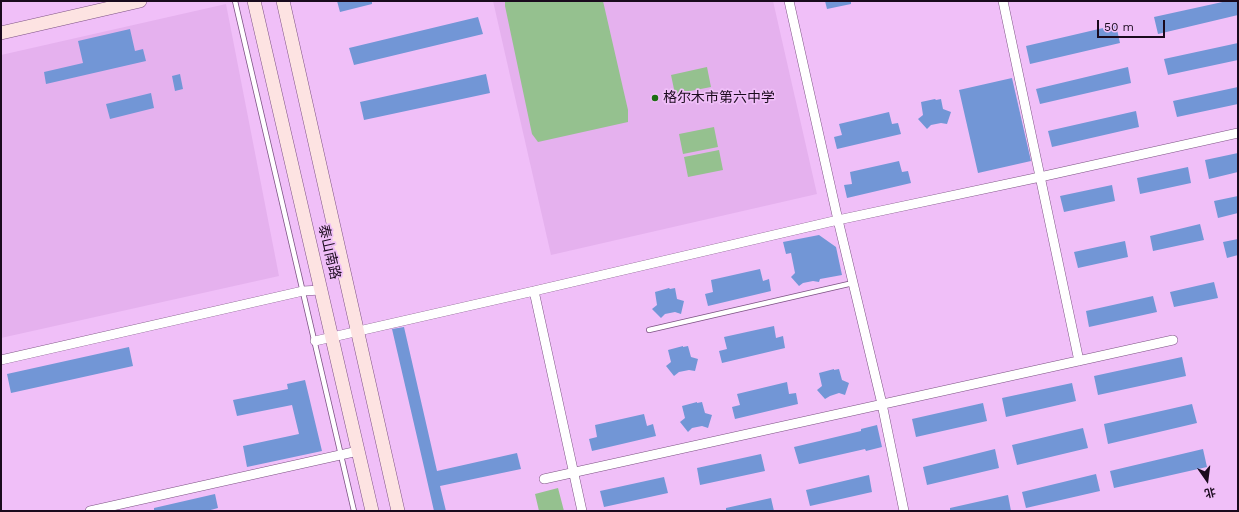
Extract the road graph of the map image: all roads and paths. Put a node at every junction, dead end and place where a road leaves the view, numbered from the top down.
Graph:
1 (140, 1) edge
2 (235, 1) edge
3 (254, 1) edge
4 (283, 1) edge
5 (788, 1) edge
6 (1003, 1) edge
7 (1, 33) edge
8 (1238, 133) edge
9 (1040, 177) junction
10 (838, 220) junction
11 (853, 283) junction
12 (321, 290) junction
13 (303, 291) junction
14 (534, 291) junction
15 (649, 330) dead end
16 (357, 331) junction
17 (332, 337) junction
18 (1173, 340) dead end
19 (315, 341) junction
20 (1, 360) edge
21 (1079, 361) junction
22 (882, 404) junction
23 (358, 451) junction
24 (342, 455) junction
25 (574, 473) junction
26 (544, 479) dead end
27 (90, 511) edge
28 (354, 511) edge
29 (372, 511) edge
30 (398, 511) edge
31 (582, 511) edge
32 (904, 511) edge

1 - 7 street
2 - 13 lane
3 - 12 street, 泰山南路
4 - 16 street, 泰山南路
5 - 10 street
6 - 9 street
8 - 9 street
9 - 10 street
9 - 21 street
10 - 11 street
10 - 14 street
11 - 15 lane
11 - 22 street
12 - 13 street
12 - 17 street, 泰山南路
13 - 19 lane
13 - 20 street
14 - 16 street
14 - 25 street
16 - 17 street
16 - 30 street, 泰山南路
17 - 19 street
17 - 23 street, 泰山南路
18 - 21 street
19 - 24 lane
21 - 22 street
22 - 25 street
22 - 32 street
23 - 24 street
23 - 29 street, 泰山南路
24 - 27 street
24 - 28 lane
25 - 26 street
25 - 31 street

